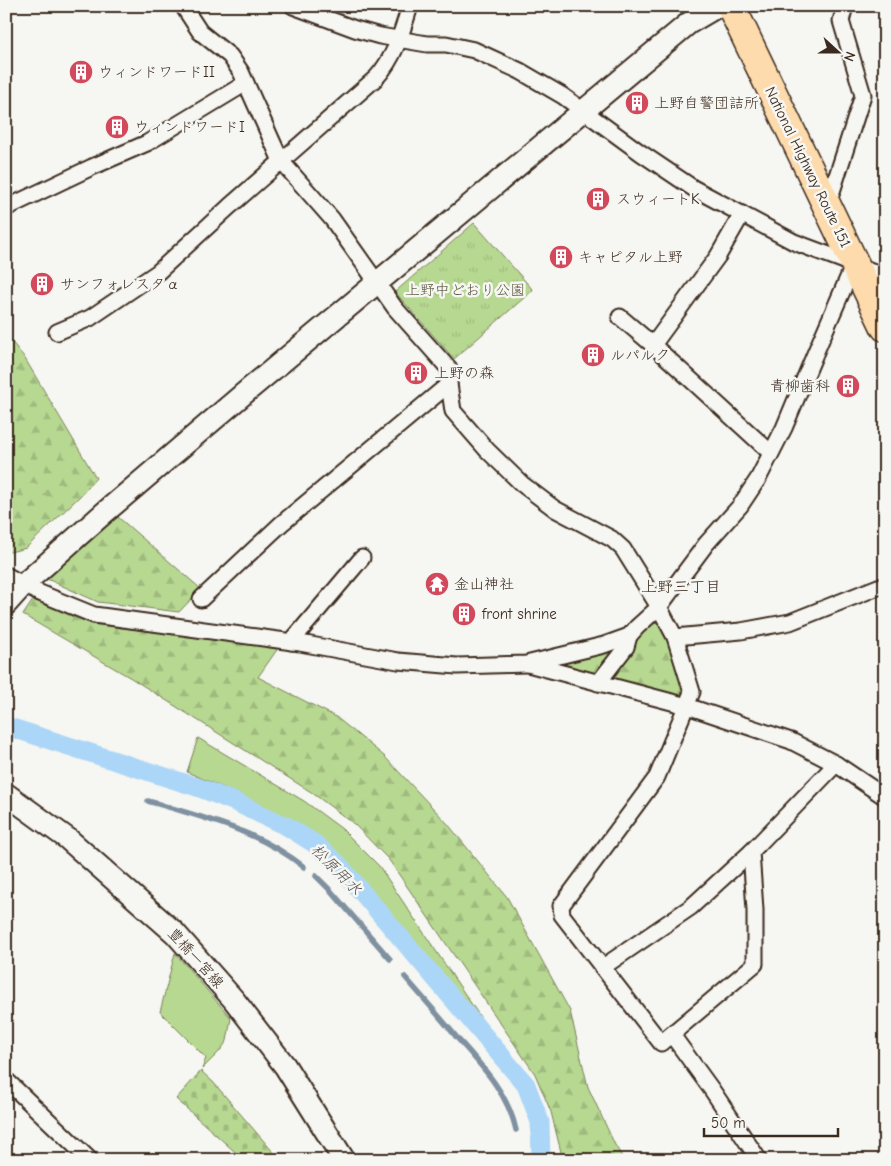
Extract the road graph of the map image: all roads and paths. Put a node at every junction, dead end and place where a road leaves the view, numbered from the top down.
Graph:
1 (183, 6) edge
2 (293, 6) edge
3 (410, 6) edge
4 (718, 6) edge
5 (731, 6) edge
6 (845, 6) edge
7 (400, 40) junction
8 (246, 83) junction
9 (583, 112) junction
10 (281, 161) junction
11 (827, 207) junction
12 (6, 208) edge
13 (742, 214) junction
14 (854, 264) junction
15 (885, 276) edge
16 (377, 283) junction
17 (620, 317) dead end
18 (885, 327) edge
19 (57, 332) dead end
20 (653, 345) junction
21 (448, 384) junction
22 (771, 453) junction
23 (362, 558) dead end
24 (15, 580) edge
25 (885, 586) edge
26 (201, 599) dead end
27 (6, 604) edge
28 (659, 607) junction
29 (629, 636) junction
30 (674, 637) junction
31 (291, 642) junction
32 (526, 664) junction
33 (598, 683) junction
34 (687, 706) junction
35 (836, 764) junction
36 (6, 794) edge
37 (885, 797) edge
38 (751, 852) junction
39 (603, 967) junction
40 (672, 1035) junction
41 (6, 1080) edge
42 (86, 1158) edge
43 (344, 1160) edge
44 (759, 1160) edge

1 - 8 street
2 - 7 street
3 - 7 street
4 - 9 street
5 - 11 highway, National Highway Route 151
6 - 11 street
7 - 9 street
7 - 10 street
8 - 10 street
8 - 12 street
9 - 13 street
9 - 16 street
10 - 16 street
10 - 19 street
11 - 14 highway, National Highway Route 151
13 - 14 street
13 - 20 street
14 - 15 street
14 - 18 highway, National Highway Route 151
14 - 22 street
16 - 21 street
16 - 24 street
17 - 20 street
20 - 22 street
21 - 26 street
21 - 28 street
22 - 28 street
23 - 31 street
24 - 27 street
24 - 31 street
25 - 30 street
28 - 29 street
28 - 30 street
29 - 32 street
29 - 33 street
30 - 34 street
31 - 32 street
32 - 33 street
33 - 34 street
34 - 35 street
34 - 39 street
35 - 37 street
35 - 38 street
36 - 43 street, 豊橋一宮線
38 - 39 street
38 - 40 street
39 - 40 street
40 - 44 street
41 - 42 street

